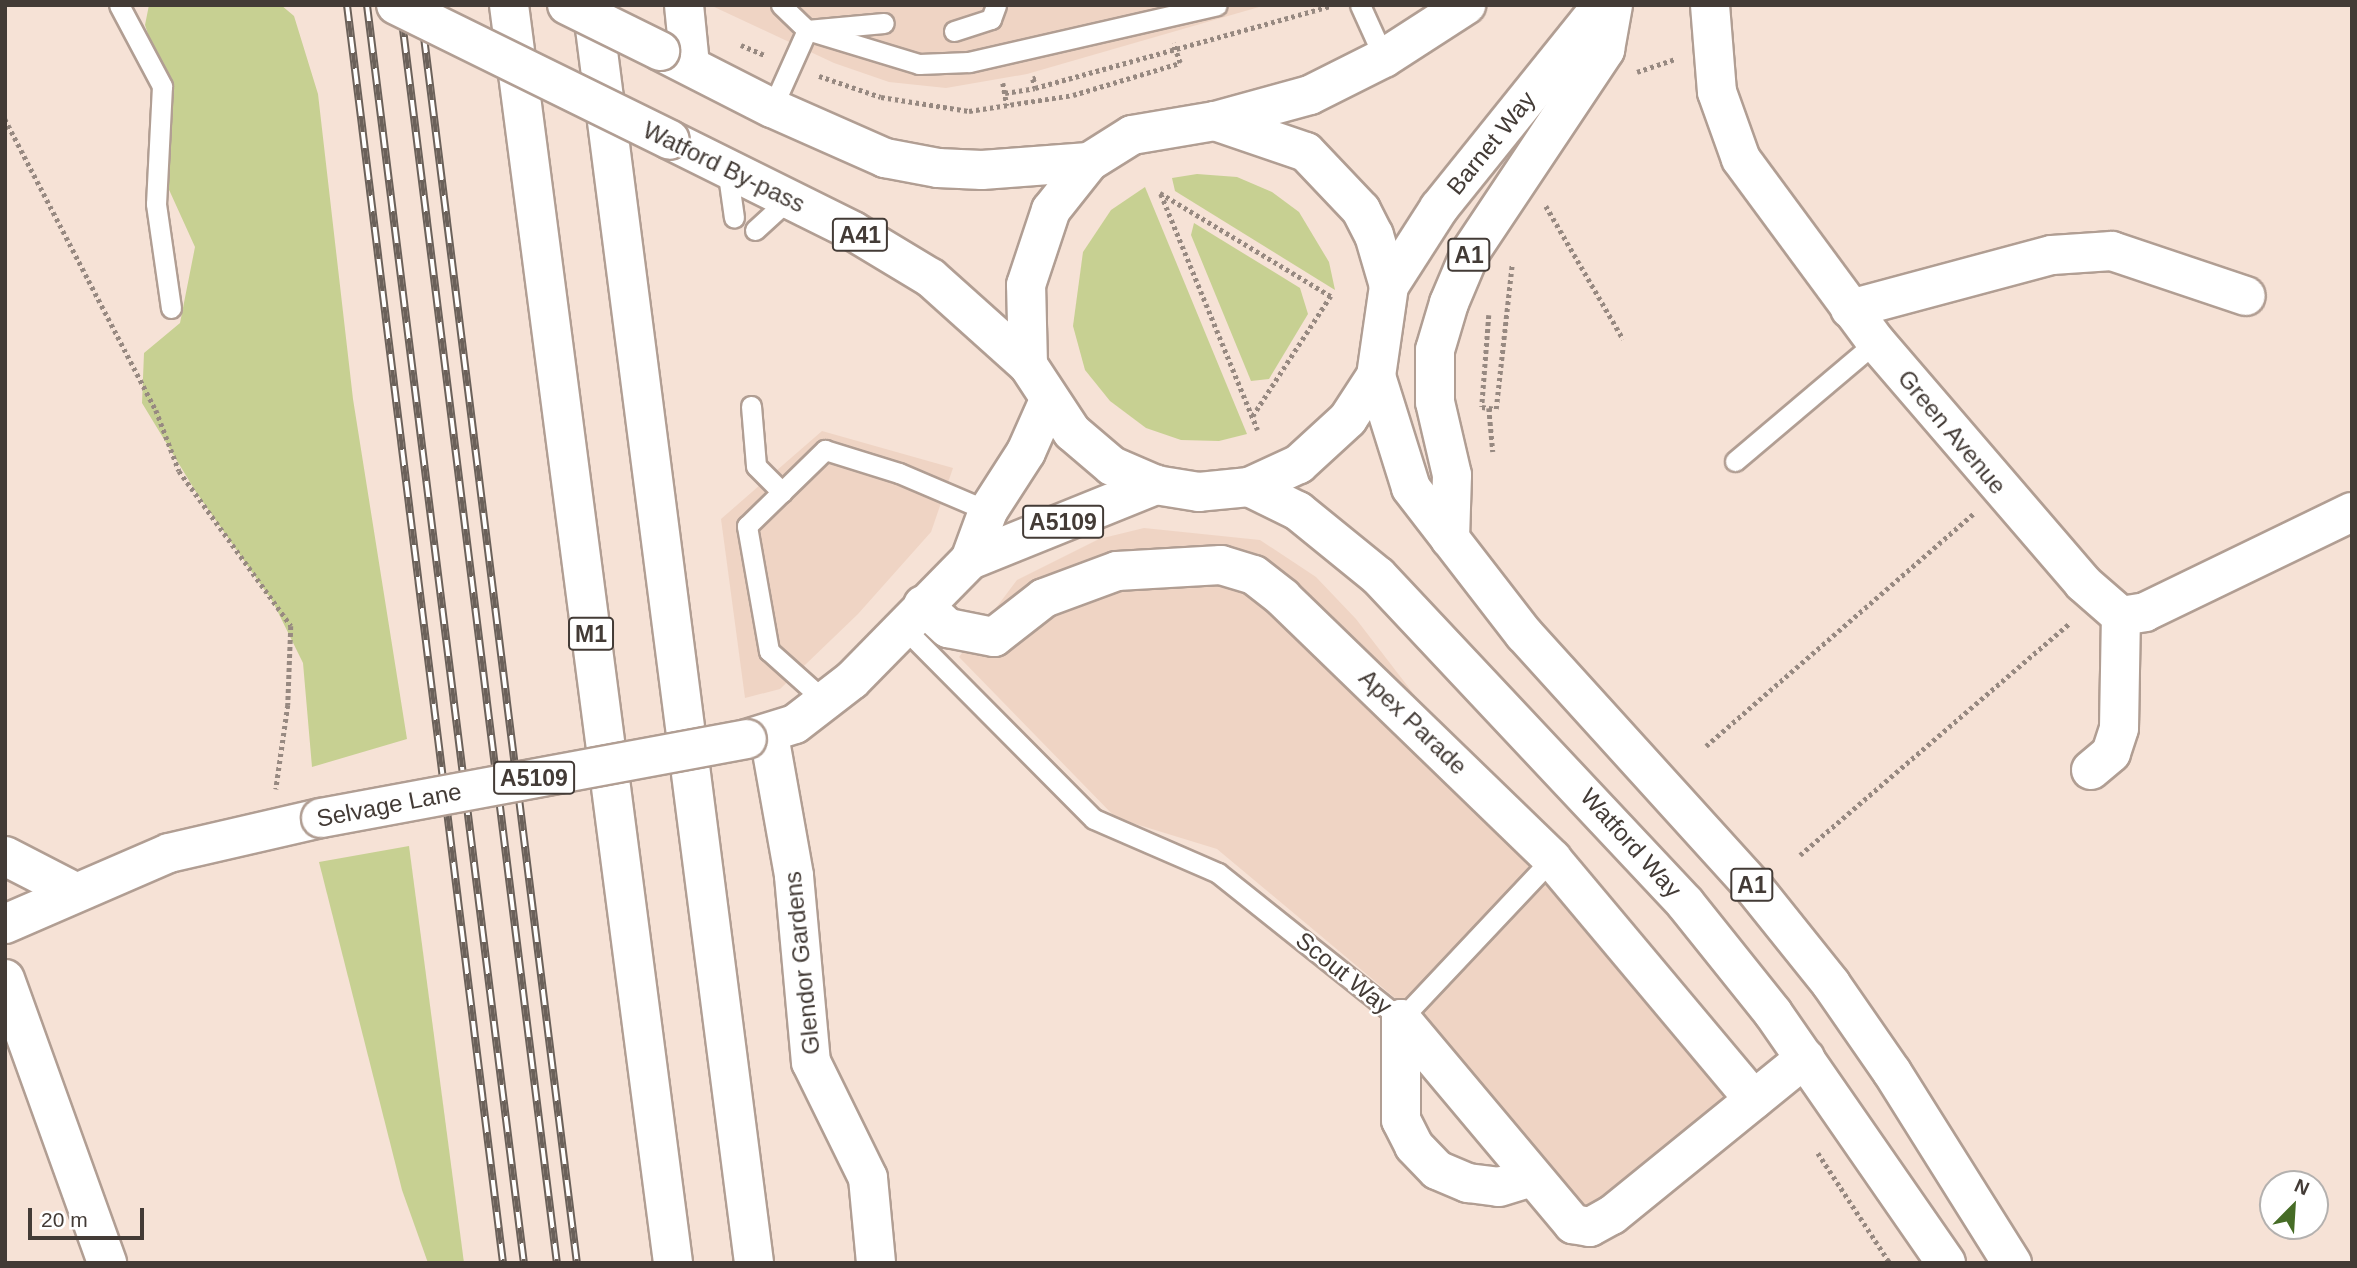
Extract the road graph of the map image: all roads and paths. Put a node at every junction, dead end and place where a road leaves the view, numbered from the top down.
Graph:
1 (119, 5) edge
2 (396, 5) edge
3 (509, 5) edge
4 (567, 5) edge
5 (592, 5) edge
6 (684, 5) edge
7 (781, 5) edge
8 (996, 5) edge
9 (1217, 5) edge
10 (1360, 5) edge
11 (1465, 5) edge
12 (1602, 5) edge
13 (1614, 5) edge
14 (1710, 5) edge
15 (1325, 8) dead end
16 (884, 23) dead end
17 (807, 30) junction
18 (954, 31) dead end
19 (1177, 52) junction
20 (675, 58) junction
21 (1384, 58) junction
22 (1677, 58) dead end
23 (1083, 65) dead end
24 (1630, 75) dead end
25 (1045, 76) dead end
26 (828, 79) dead end
27 (1035, 88) junction
28 (1005, 93) dead end
29 (772, 108) junction
30 (5, 119) edge
31 (1215, 121) junction
32 (1089, 162) junction
33 (726, 167) junction
34 (790, 198) junction
35 (1544, 203) dead end
36 (734, 218) dead end
37 (755, 230) dead end
38 (1511, 267) dead end
39 (1389, 286) junction
40 (2246, 296) dead end
41 (171, 308) dead end
42 (1850, 309) junction
43 (1489, 310) dead end
44 (1623, 339) dead end
45 (1875, 342) junction
46 (1028, 365) junction
47 (1376, 376) junction
48 (1049, 400) junction
49 (751, 406) dead end
50 (1489, 408) junction
51 (1253, 416) junction
52 (1258, 430) dead end
53 (1493, 452) dead end
54 (1735, 461) dead end
55 (1156, 485) junction
56 (1250, 487) junction
57 (2001, 490) junction
58 (782, 492) junction
59 (988, 511) junction
60 (2352, 512) edge
61 (1450, 539) junction
62 (970, 560) junction
63 (2111, 607) junction
64 (914, 616) junction
65 (825, 701) junction
66 (758, 737) junction
67 (1706, 746) dead end
68 (2091, 771) dead end
69 (276, 826) junction
70 (1800, 855) dead end
71 (5, 856) edge
72 (1552, 859) junction
73 (75, 892) junction
74 (5, 924) edge
75 (5, 979) edge
76 (1401, 1019) junction
77 (1805, 1058) junction
78 (1754, 1100) junction
79 (1810, 1140) dead end
80 (1532, 1177) junction
81 (107, 1263) edge
82 (673, 1263) edge
83 (754, 1263) edge
84 (876, 1263) edge
85 (1890, 1263) edge
86 (1946, 1263) edge
87 (2012, 1263) edge

1 - 41 lane
2 - 33 main road, Watford By-pass / A41, bridge
3 - 82 main road, M1
4 - 20 main road, bridge
5 - 83 main road
6 - 20 main road
7 - 17 lane
8 - 18 lane
9 - 17 lane
10 - 21 lane
11 - 21 main road
12 - 39 main road, Barnet Way / A1
13 - 61 main road, A1
14 - 42 main road, Green Avenue
15 - 19 path
16 - 17 lane
17 - 29 lane
19 - 23 path
19 - 26 path
19 - 27 path
20 - 29 main road
21 - 31 main road
22 - 24 path
25 - 27 path
27 - 28 path
29 - 32 main road
30 - 69 path
31 - 32 main road
31 - 39 main road
32 - 46 main road
33 - 34 main road, Watford By-pass / A41
33 - 36 lane
34 - 37 lane
34 - 46 main road, Watford By-pass / A41
35 - 44 path
38 - 50 path
39 - 47 main road
40 - 42 main road
42 - 45 main road, Green Avenue
43 - 50 path
45 - 54 lane
45 - 57 main road, Green Avenue
46 - 48 main road
47 - 56 main road
47 - 61 main road, A1
48 - 55 main road
48 - 59 main road, Selvage Lane / A5109
49 - 58 lane
50 - 53 path
51 - 51 path
51 - 52 path
55 - 56 main road
55 - 62 main road, Selvage Lane / A5109
56 - 77 main road, Watford Way / A1
57 - 63 main road, Green Avenue
57 - 67 path
58 - 59 lane
58 - 65 lane
59 - 62 main road, Selvage Lane / A5109
60 - 63 main road
61 - 87 main road, A1
62 - 64 main road, Selvage Lane / A5109
63 - 68 main road
63 - 70 path
64 - 65 main road, Selvage Lane / A5109
64 - 72 main road, Apex Parade
64 - 76 lane, Scout Way
65 - 66 main road, Selvage Lane / A5109
66 - 69 main road, Selvage Lane / A5109, bridge
66 - 84 main road, Glendor Gardens
69 - 73 main road, Selvage Lane / A5109
71 - 73 main road
72 - 76 lane
72 - 78 main road, Apex Parade
73 - 74 main road, Selvage Lane / A5109
75 - 81 main road
76 - 80 main road, Scout Way
76 - 80 main road
77 - 78 main road
77 - 86 main road, Watford Way / A1
78 - 80 main road, Scout Way
79 - 85 path

